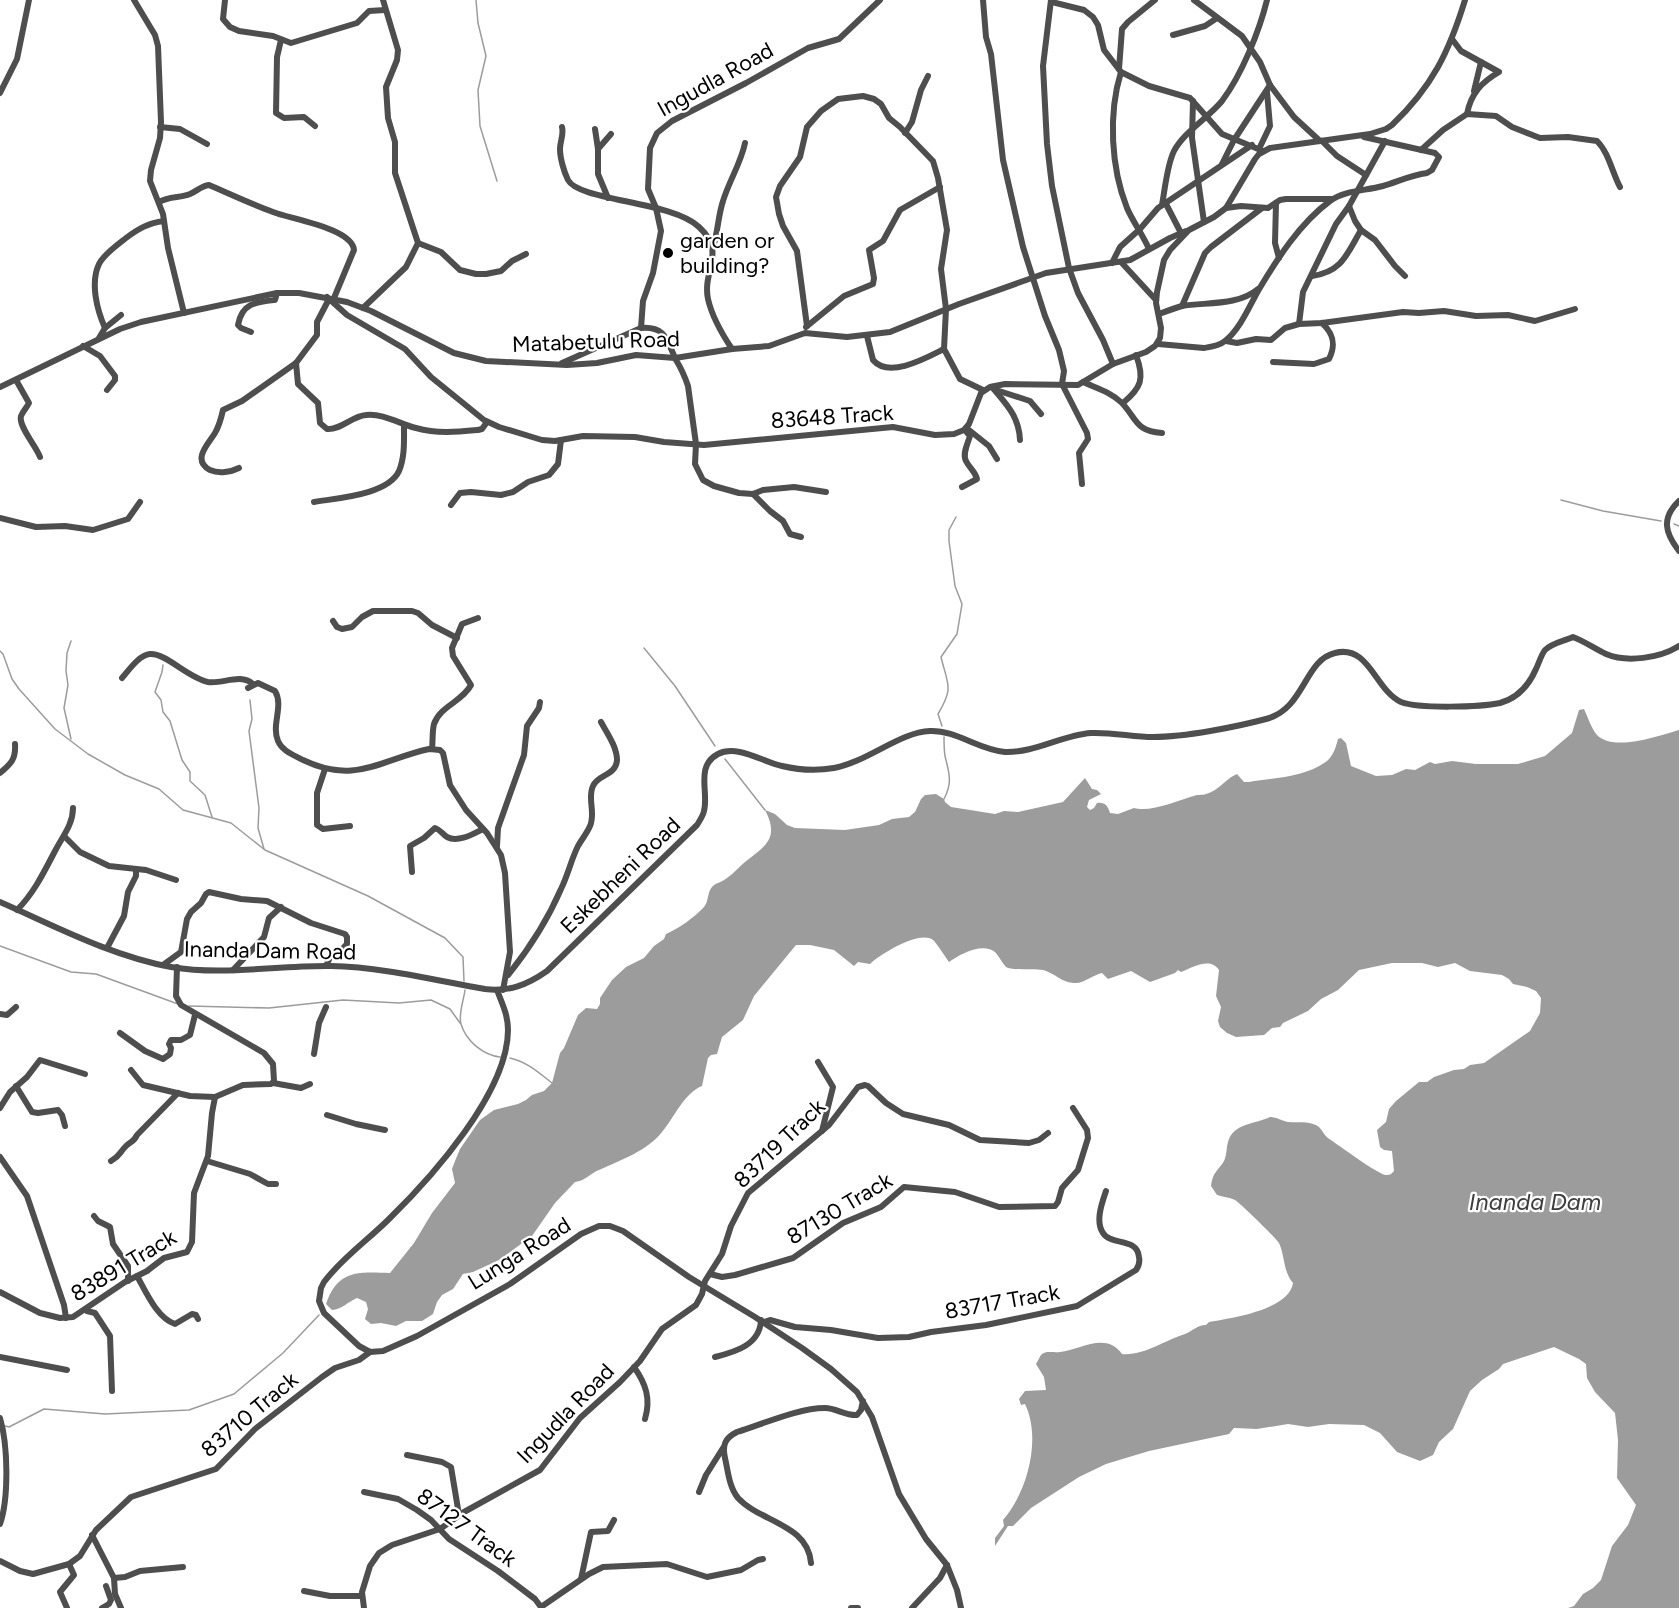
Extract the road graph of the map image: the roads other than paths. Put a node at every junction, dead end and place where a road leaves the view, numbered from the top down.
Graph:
1 (29, 0) edge
2 (134, 0) edge
3 (225, 0) edge
4 (383, 0) edge
5 (880, 0) edge
6 (983, 0) edge
7 (1155, 0) edge
8 (1194, 0) edge
9 (1267, 0) edge
10 (1465, 0) edge
11 (1051, 1) edge
12 (385, 10) junction
13 (1216, 18) junction
14 (1173, 35) dead end
15 (1452, 39) junction
16 (281, 40) junction
17 (1250, 45) junction
18 (1461, 51) junction
19 (1445, 57) junction
20 (1481, 62) junction
21 (1120, 71) junction
22 (928, 76) dead end
23 (1270, 85) junction
24 (1474, 91) junction
25 (1267, 92) junction
26 (0, 93) edge
27 (1193, 101) junction
28 (1467, 114) junction
29 (1207, 116) junction
30 (315, 126) dead end
31 (160, 127) junction
32 (562, 127) dead end
33 (595, 129) dead end
34 (1192, 132) junction
35 (905, 133) junction
36 (611, 134) dead end
37 (1360, 136) junction
38 (1234, 140) junction
39 (1321, 141) junction
40 (1385, 141) junction
41 (745, 143) dead end
42 (207, 144) dead end
43 (1258, 148) junction
44 (598, 149) junction
45 (1421, 150) junction
46 (1222, 165) junction
47 (1366, 175) junction
48 (1198, 182) junction
49 (940, 187) junction
50 (1620, 187) dead end
51 (1357, 190) junction
52 (608, 198) junction
53 (1332, 200) junction
54 (159, 202) junction
55 (1276, 203) junction
56 (1164, 204) junction
57 (1349, 206) junction
58 (656, 208) junction
59 (1226, 208) junction
60 (1262, 208) junction
61 (164, 221) junction
62 (1204, 222) junction
63 (1140, 229) junction
64 (1189, 230) junction
65 (1361, 230) junction
66 (1181, 233) junction
67 (418, 243) junction
68 (713, 248) junction
69 (1149, 249) junction
70 (526, 254) dead end
71 (1279, 258) junction
72 (1121, 262) junction
73 (1112, 263) junction
74 (1069, 268) junction
75 (1312, 276) junction
76 (1405, 276) dead end
77 (1032, 278) junction
78 (1263, 284) junction
79 (277, 293) junction
80 (330, 298) junction
81 (1156, 300) junction
82 (1182, 306) junction
83 (363, 308) junction
84 (946, 309) junction
85 (1575, 309) dead end
86 (184, 313) junction
87 (1159, 314) junction
88 (121, 315) dead end
89 (1322, 323) junction
90 (1299, 324) junction
91 (105, 328) junction
92 (641, 328) junction
93 (806, 330) junction
94 (251, 332) dead end
95 (867, 336) junction
96 (99, 338) junction
97 (1226, 341) junction
98 (1158, 344) junction
99 (83, 346) junction
100 (732, 348) junction
101 (944, 349) junction
102 (1136, 355) junction
103 (675, 358) junction
104 (1273, 362) dead end
105 (296, 363) junction
106 (1113, 364) junction
107 (557, 365) junction
108 (16, 380) junction
109 (1083, 382) junction
110 (1062, 384) junction
111 (0, 387) edge
112 (989, 388) junction
113 (107, 390) dead end
114 (1122, 404) junction
115 (1041, 414) dead end
116 (487, 422) junction
117 (404, 425) junction
118 (966, 429) junction
119 (1162, 433) dead end
120 (561, 440) junction
121 (1020, 440) dead end
122 (696, 444) junction
123 (40, 457) dead end
124 (997, 459) dead end
125 (239, 468) dead end
126 (1082, 484) dead end
127 (962, 487) dead end
128 (826, 492) dead end
129 (753, 494) junction
130 (1679, 501) edge
131 (140, 502) dead end
132 (314, 502) dead end
133 (451, 505) dead end
134 (0, 518) edge
135 (801, 537) dead end
136 (1679, 551) edge
137 (478, 618) dead end
138 (333, 621) dead end
139 (457, 638) junction
140 (1679, 646) edge
141 (122, 678) dead end
142 (540, 702) dead end
143 (601, 722) dead end
144 (15, 744) dead end
145 (432, 749) junction
146 (325, 769) junction
147 (0, 773) edge
148 (74, 808) dead end
149 (350, 826) dead end
150 (483, 829) junction
151 (64, 836) junction
152 (497, 847) junction
153 (136, 870) junction
154 (412, 872) dead end
155 (176, 880) dead end
156 (0, 902) edge
157 (281, 907) junction
158 (18, 910) junction
159 (107, 948) junction
160 (163, 965) junction
161 (326, 966) junction
162 (177, 967) junction
163 (233, 970) junction
164 (506, 977) junction
165 (513, 988) joint
166 (500, 990) junction
167 (16, 1007) dead end
168 (326, 1007) dead end
169 (0, 1014) edge
170 (195, 1015) junction
171 (120, 1033) dead end
172 (314, 1054) dead end
173 (818, 1062) dead end
174 (131, 1070) dead end
175 (85, 1074) dead end
176 (273, 1083) junction
177 (310, 1084) dead end
178 (16, 1086) junction
179 (177, 1093) junction
180 (215, 1097) junction
181 (0, 1108) edge
182 (1073, 1108) dead end
183 (327, 1115) dead end
184 (65, 1126) dead end
185 (385, 1130) dead end
186 (821, 1132) junction
187 (1048, 1133) dead end
188 (0, 1157) edge
189 (111, 1161) dead end
190 (207, 1161) junction
191 (276, 1184) dead end
192 (1106, 1191) dead end
193 (94, 1216) dead end
194 (710, 1274) junction
195 (137, 1276) junction
196 (128, 1281) junction
197 (703, 1286) junction
198 (0, 1293) edge
199 (82, 1312) junction
200 (66, 1318) junction
201 (198, 1319) dead end
202 (762, 1321) junction
203 (370, 1352) junction
204 (0, 1357) edge
205 (715, 1357) dead end
206 (634, 1367) junction
207 (67, 1370) dead end
208 (112, 1391) dead end
209 (863, 1401) junction
210 (0, 1418) edge
211 (645, 1419) dead end
212 (724, 1448) junction
213 (407, 1455) dead end
214 (364, 1492) dead end
215 (699, 1492) dead end
216 (459, 1515) junction
217 (614, 1520) dead end
218 (0, 1524) edge
219 (440, 1529) junction
220 (92, 1535) junction
221 (763, 1559) dead end
222 (0, 1561) edge
223 (811, 1563) dead end
224 (69, 1564) junction
225 (947, 1565) junction
226 (183, 1567) dead end
227 (114, 1578) junction
228 (581, 1579) junction
229 (106, 1586) dead end
230 (304, 1591) dead end
231 (361, 1596) junction
232 (541, 1607) edge
233 (67, 1608) edge
234 (102, 1608) edge
235 (121, 1608) edge
236 (364, 1608) edge
237 (851, 1608) edge
238 (858, 1608) edge
239 (912, 1608) edge
240 (961, 1608) edge

1 - 26 street
2 - 31 street
3 - 16 street
4 - 12 street
5 - 58 street, Ingudla Road
6 - 77 street
7 - 21 street
8 - 13 street
9 - 17 street
10 - 15 street
11 - 21 street
11 - 74 street
12 - 16 street
12 - 67 street
13 - 14 street
13 - 17 street
15 - 18 street
15 - 19 street
16 - 30 street
17 - 23 street
17 - 29 street
18 - 19 street
18 - 20 street
19 - 37 street
20 - 24 street
20 - 24 street
21 - 27 street
21 - 63 street
22 - 35 street
23 - 25 street
23 - 39 street
24 - 28 street
25 - 38 street
25 - 43 street
27 - 29 street
27 - 34 street
28 - 45 street
28 - 50 street
29 - 34 street
29 - 38 street
31 - 42 street
31 - 54 street
32 - 52 street
33 - 44 street
34 - 48 street
34 - 56 street
35 - 49 street
35 - 93 street
36 - 44 street
37 - 39 street
37 - 40 street
38 - 43 street
38 - 46 street
39 - 43 street
39 - 47 street
40 - 45 street
40 - 47 street
41 - 68 street
43 - 46 street
43 - 59 street
44 - 52 street
45 - 51 street
46 - 48 street
47 - 51 street
48 - 56 street
48 - 62 street
49 - 84 street
49 - 93 street
51 - 53 street
51 - 57 street
52 - 58 street
53 - 55 street
53 - 71 street
54 - 61 street
54 - 80 street
55 - 60 street
55 - 71 street
56 - 63 street
56 - 66 street
57 - 65 street
57 - 75 street
58 - 68 street
58 - 92 street, Ingudla Road
59 - 60 street
59 - 62 street
60 - 82 street
61 - 86 street
61 - 91 street
62 - 64 street
63 - 69 street
63 - 73 street
64 - 66 street, Matabetulu Road
64 - 81 street
65 - 75 street
65 - 76 street
66 - 69 street, Matabetulu Road
67 - 70 street
67 - 83 street
68 - 100 street
69 - 72 street, Matabetulu Road
71 - 78 street
72 - 73 street, Matabetulu Road
72 - 81 street
73 - 74 street, Matabetulu Road
74 - 77 street, Matabetulu Road
74 - 106 street
75 - 90 street
77 - 84 street, Matabetulu Road
77 - 110 street
78 - 82 street
78 - 97 street
79 - 80 street, Matabetulu Road
79 - 86 street, Matabetulu Road
79 - 94 street
80 - 83 street, Matabetulu Road
80 - 105 street
80 - 116 street, 83648 Track
81 - 87 street
82 - 87 street
83 - 107 street, Matabetulu Road
84 - 95 street, Matabetulu Road
84 - 101 street
85 - 89 street
86 - 96 street, Matabetulu Road
87 - 98 street
88 - 91 street
89 - 90 street
89 - 104 street
90 - 97 street
91 - 96 street
92 - 103 street
92 - 107 street
93 - 95 street, Matabetulu Road
93 - 100 street, Matabetulu Road
95 - 101 street
96 - 99 street, Matabetulu Road
97 - 98 street
98 - 102 street
99 - 108 street, Matabetulu Road
99 - 113 street
100 - 103 street, Matabetulu Road
101 - 112 street
102 - 106 street
102 - 114 street
103 - 107 street, Matabetulu Road
103 - 122 street
105 - 117 street
105 - 125 street
106 - 109 street
108 - 111 street, Matabetulu Road
108 - 123 street
109 - 110 street
109 - 114 street
110 - 112 street
110 - 126 street
112 - 115 street
112 - 118 street
112 - 121 street
114 - 119 street
116 - 117 street
116 - 120 street, 83648 Track
117 - 132 street
118 - 122 street, 83648 Track
118 - 124 street
118 - 127 street
120 - 122 street, 83648 Track
120 - 133 street
122 - 129 street
128 - 129 street
129 - 135 street
130 - 136 street
131 - 134 street
137 - 139 street
138 - 139 street
139 - 145 street
140 - 165 street, Eskebheni Road
141 - 146 street
142 - 152 street
143 - 164 street
144 - 147 street
145 - 146 street
145 - 150 street
146 - 149 street
148 - 151 street
150 - 152 street
150 - 154 street
151 - 153 street
151 - 158 street
152 - 164 street
153 - 155 street
153 - 159 street
156 - 158 street, Inanda Dam Road
157 - 160 street
157 - 161 street
157 - 163 street
158 - 159 street, Inanda Dam Road
159 - 160 street, Inanda Dam Road
160 - 162 street, Inanda Dam Road
161 - 163 street, Inanda Dam Road
161 - 166 street, Inanda Dam Road
162 - 163 street, Inanda Dam Road
162 - 170 street
164 - 166 street
165 - 166 street, Inanda Dam Road
166 - 203 street
167 - 169 street
168 - 172 street
170 - 171 street
170 - 176 street
173 - 186 street
174 - 179 street
175 - 178 street
176 - 177 street
176 - 180 street
178 - 181 street
178 - 184 street
179 - 180 street
179 - 189 street
180 - 190 street, 83891 Track
182 - 194 street, 87130 Track
183 - 185 street
186 - 187 street, 83719 Track
186 - 194 street, 83719 Track
188 - 200 street
190 - 191 street
190 - 195 street, 83891 Track
192 - 202 street, 83717 Track
193 - 196 street
194 - 197 street, 83719 Track
195 - 196 street, 83891 Track
195 - 201 street
196 - 199 street, 83891 Track
197 - 202 street, Lunga Road
197 - 203 street, Lunga Road
197 - 206 street, Ingudla Road
198 - 200 street, 83891 Track
199 - 200 street, 83891 Track
199 - 208 street
202 - 205 street
202 - 209 street, Lunga Road
203 - 220 street, 83710 Track
204 - 207 street
206 - 211 street
206 - 216 street, Ingudla Road
209 - 212 street
209 - 225 street, Lunga Road
210 - 218 street
212 - 215 street
212 - 223 street
213 - 216 street
214 - 219 street, 87127 Track
216 - 219 street, Ingudla Road
217 - 228 street
219 - 231 street, Ingudla Road
219 - 232 street, 87127 Track
220 - 224 street, 83710 Track
220 - 227 street
221 - 228 street
222 - 224 street
224 - 233 street
225 - 239 street
225 - 240 street, Lunga Road
226 - 227 street
227 - 235 street
228 - 232 street
229 - 234 street
230 - 231 street
231 - 236 street
237 - 238 street

